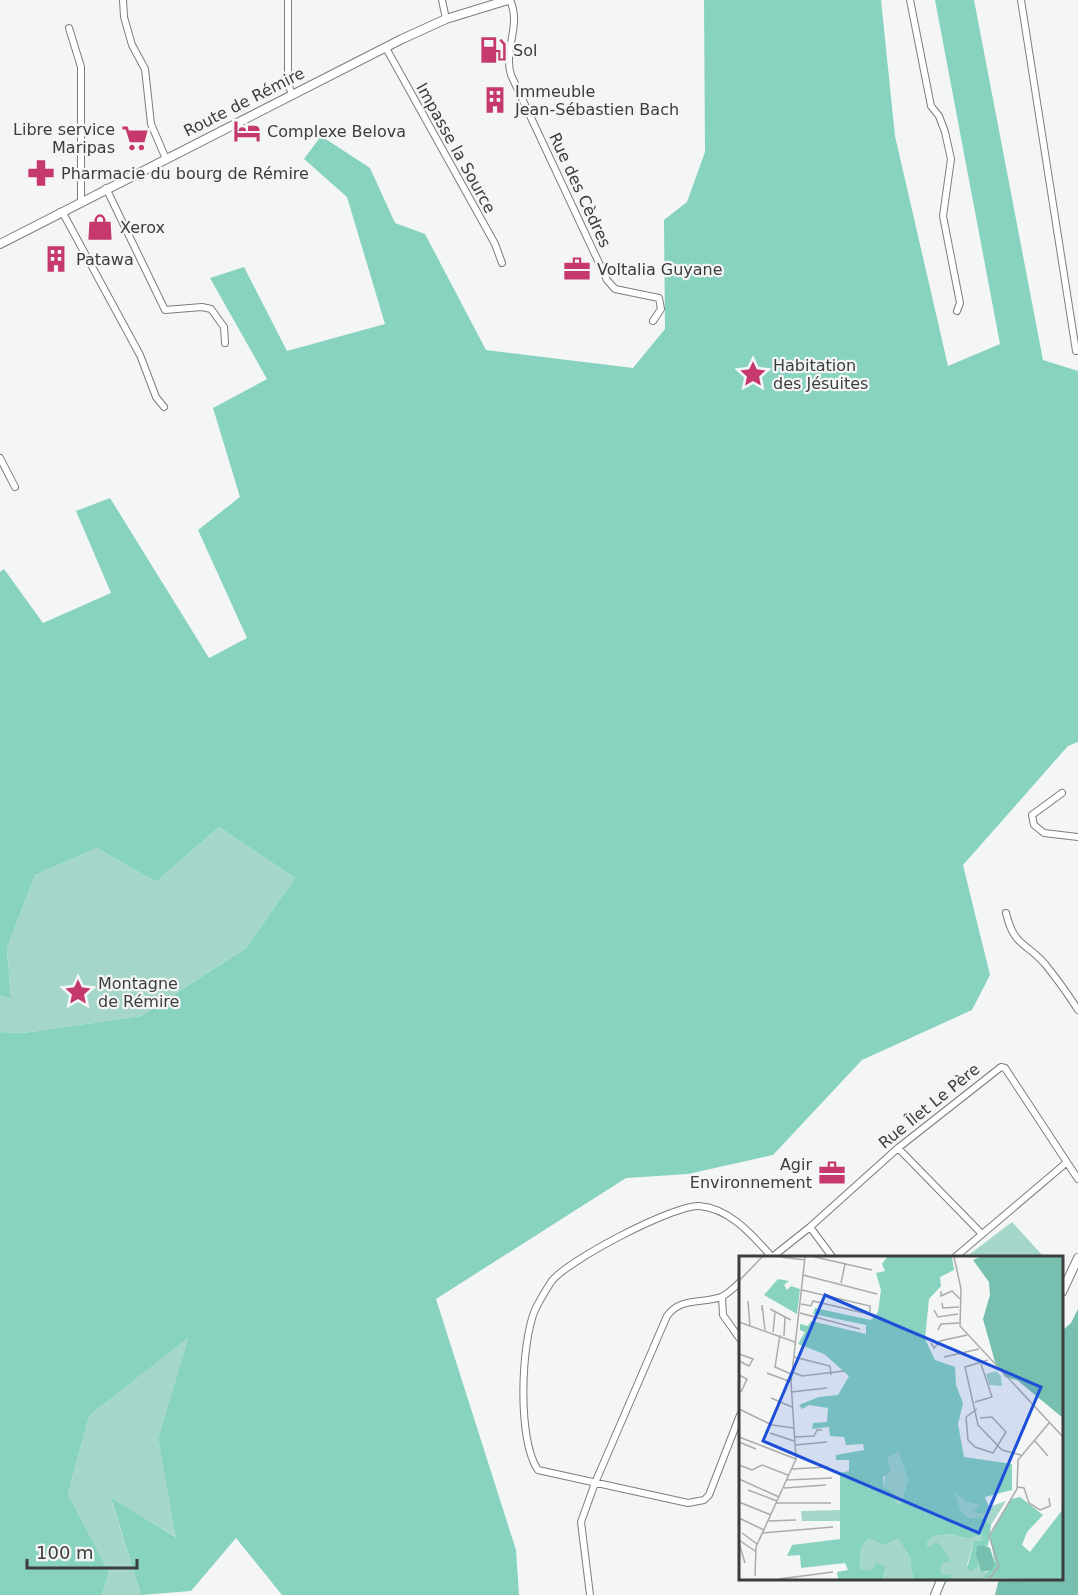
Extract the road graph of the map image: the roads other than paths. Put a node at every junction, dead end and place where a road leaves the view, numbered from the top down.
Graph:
1 (123, 0) edge
2 (288, 0) edge
3 (442, 0) edge
4 (509, 0) edge
5 (910, 0) edge
6 (1021, 0) edge
7 (497, 1) edge
8 (446, 19) junction
9 (69, 28) dead end
10 (386, 48) junction
11 (292, 95) junction
12 (166, 159) junction
13 (106, 188) junction
14 (81, 201) junction
15 (60, 212) junction
16 (0, 244) edge
17 (502, 263) dead end
18 (957, 311) dead end
19 (653, 321) dead end
20 (225, 343) dead end
21 (1076, 351) dead end
22 (164, 407) dead end
23 (0, 458) edge
24 (15, 487) dead end
25 (1062, 793) dead end
26 (1078, 837) edge
27 (1006, 913) dead end
28 (1078, 1011) edge
29 (898, 1148) junction
30 (1066, 1163) junction
31 (1078, 1179) edge
32 (810, 1227) junction
33 (982, 1234) junction
34 (771, 1256) edge
35 (773, 1256) edge
36 (832, 1256) edge
37 (955, 1256) edge
38 (1078, 1258) edge
39 (739, 1284) edge
40 (1063, 1291) edge
41 (722, 1297) junction
42 (739, 1336) edge
43 (739, 1420) edge
44 (595, 1483) junction
45 (941, 1580) edge
46 (590, 1595) edge
47 (935, 1595) edge

1 - 12 street
2 - 11 street
3 - 8 street
4 - 7 main road, Route de Rémire
4 - 19 street, Rue des Cèdres
5 - 18 street
6 - 21 street
7 - 8 main road, Route de Rémire
8 - 10 main road, Route de Rémire
9 - 14 street
10 - 11 main road, Route de Rémire
10 - 17 street, Impasse la Source
11 - 12 main road, Route de Rémire
12 - 13 main road, Route de Rémire
13 - 14 main road, Route de Rémire
13 - 20 street
14 - 15 main road, Route de Rémire
15 - 16 main road, Route de Rémire
15 - 22 street
23 - 24 street
25 - 26 street
27 - 28 street
29 - 30 street, Rue Îlet Le Père
29 - 32 street, Rue Îlet Le Père
29 - 33 street
30 - 31 street, Rue Îlet Le Père
30 - 33 street
32 - 35 street, Rue Îlet Le Père
32 - 36 street
33 - 37 street
34 - 44 street
38 - 40 main road
39 - 41 street
41 - 42 street
41 - 44 street
43 - 44 street
44 - 46 street
45 - 47 main road

